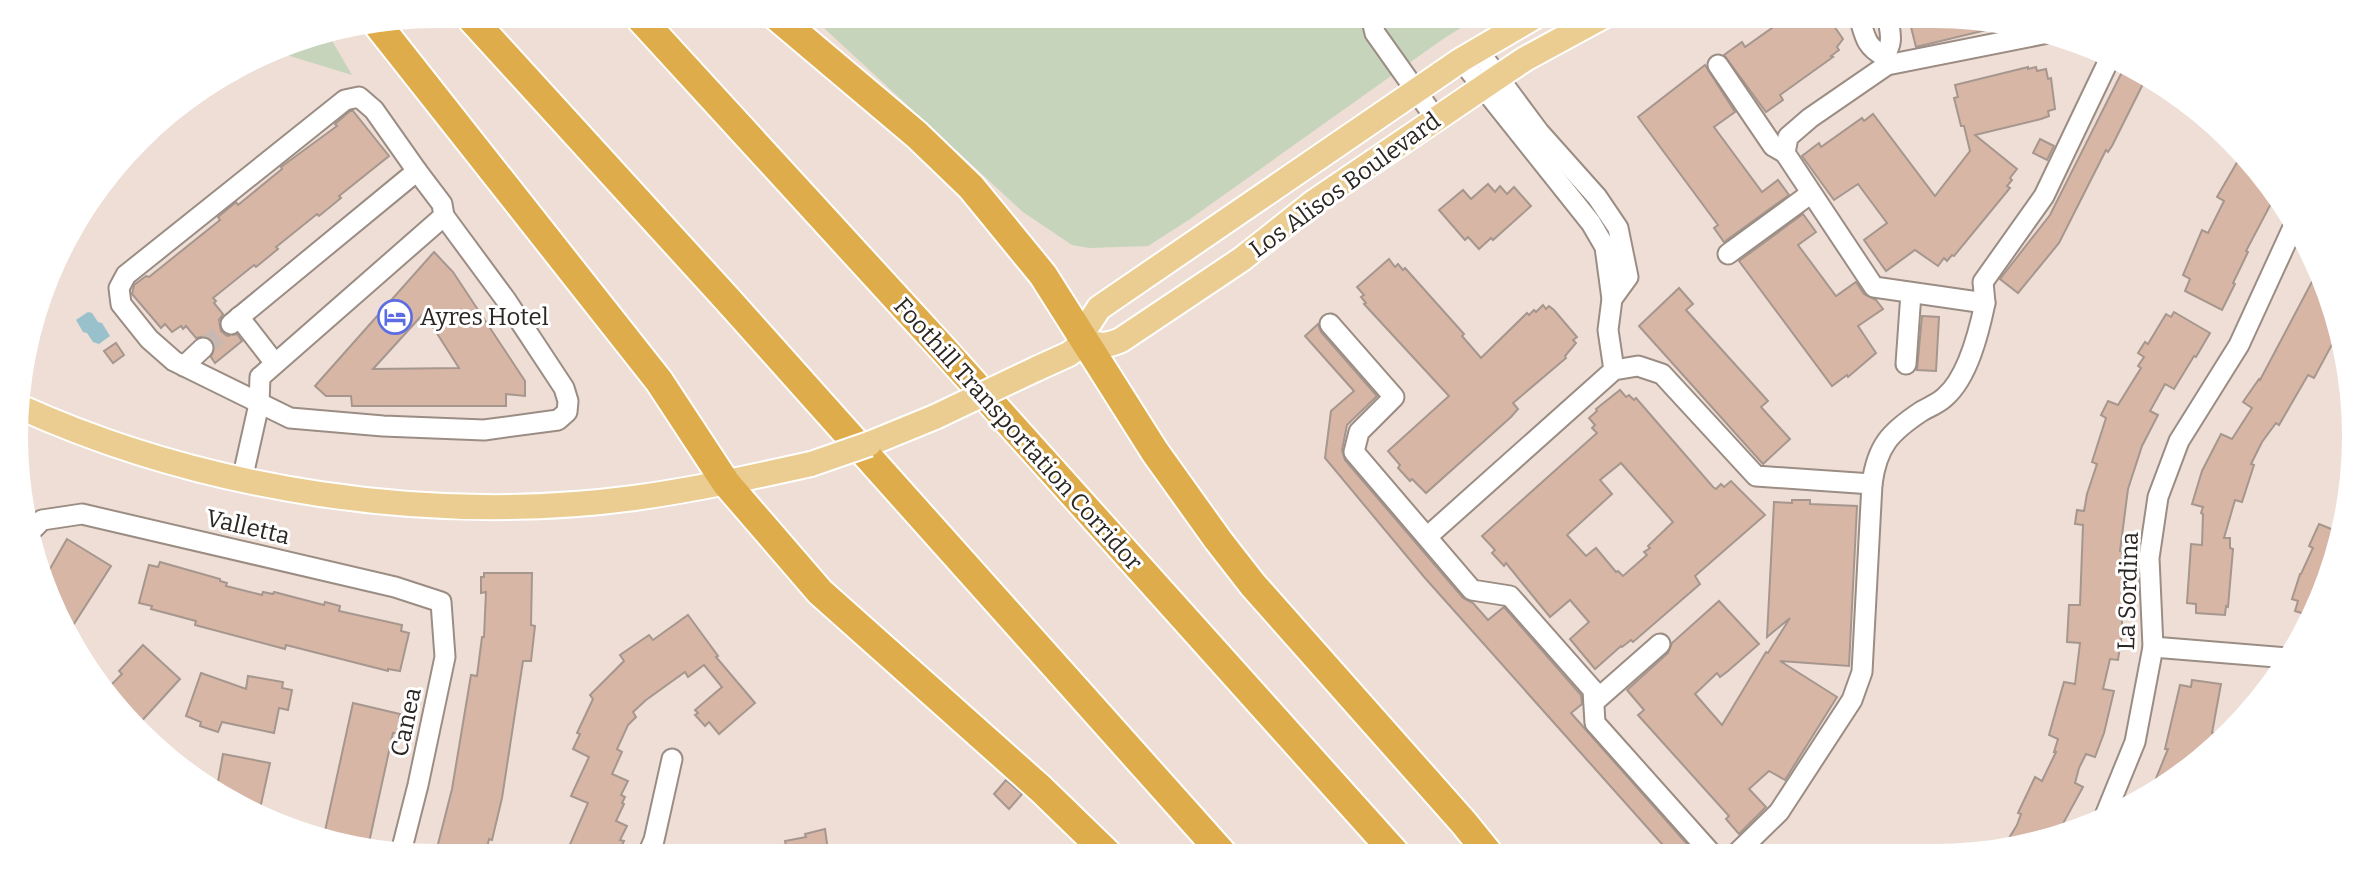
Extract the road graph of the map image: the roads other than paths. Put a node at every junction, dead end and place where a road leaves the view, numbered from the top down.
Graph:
1 (480, 28) edge
2 (649, 28) edge
3 (790, 28) edge
4 (1374, 28) edge
5 (1516, 28) edge
6 (1582, 28) edge
7 (1864, 28) edge
8 (1891, 28) edge
9 (383, 31) edge
10 (2021, 38) edge
11 (1470, 55) junction
12 (1886, 61) junction
13 (1718, 65) dead end
14 (2106, 66) edge
15 (1490, 82) junction
16 (1416, 91) junction
17 (1436, 119) junction
18 (1785, 153) junction
19 (417, 171) junction
20 (1810, 194) junction
21 (444, 215) junction
22 (2289, 236) edge
23 (1728, 254) dead end
24 (1911, 293) junction
25 (1985, 303) junction
26 (1330, 324) dead end
27 (1086, 341) junction
28 (203, 348) tunnel mouth
29 (274, 362) junction
30 (1906, 364) dead end
31 (184, 366) junction
32 (1614, 370) junction
33 (260, 404) junction
34 (29, 411) edge
35 (242, 480) junction
36 (726, 483) junction
37 (1872, 484) junction
38 (38, 525) edge
39 (1427, 537) junction
40 (441, 602) joint
41 (1660, 644) dead end
42 (2153, 648) junction
43 (2277, 657) edge
44 (1594, 702) junction
45 (672, 760) dead end
46 (2110, 804) edge
47 (403, 843) edge
48 (652, 844) edge
49 (1098, 844) edge
50 (1214, 844) edge
51 (1387, 844) edge
52 (1481, 844) edge
53 (1703, 844) edge
54 (1746, 844) edge

1 - 50 highway
2 - 51 highway, Foothill Transportation Corridor
3 - 27 highway
4 - 16 street
5 - 11 main road, Los Alisos Boulevard
6 - 15 main road, Los Alisos Boulevard
7 - 12 street
8 - 12 street
9 - 36 highway
10 - 12 street
11 - 15 street
11 - 16 main road, Los Alisos Boulevard
12 - 18 street
13 - 18 street
14 - 25 street
15 - 17 main road, Los Alisos Boulevard
15 - 32 street
16 - 17 street
16 - 27 main road, Los Alisos Boulevard
17 - 27 main road, Los Alisos Boulevard
18 - 20 street
19 - 21 street
19 - 29 street
19 - 31 street
20 - 23 street
20 - 24 street
21 - 29 street
21 - 33 street
22 - 42 street, La Sordina
24 - 25 street
24 - 30 street
25 - 37 street
26 - 39 street
27 - 36 main road, bridge
27 - 52 highway
28 - 31 street
29 - 33 street
31 - 33 street
32 - 37 street
32 - 39 street
33 - 35 street
34 - 35 main road
35 - 36 main road
36 - 49 highway
37 - 54 street
38 - 40 street, Valletta
39 - 44 street
40 - 47 street, Canea
41 - 44 street
42 - 43 street
42 - 46 street, La Sordina
44 - 53 street
45 - 48 street

